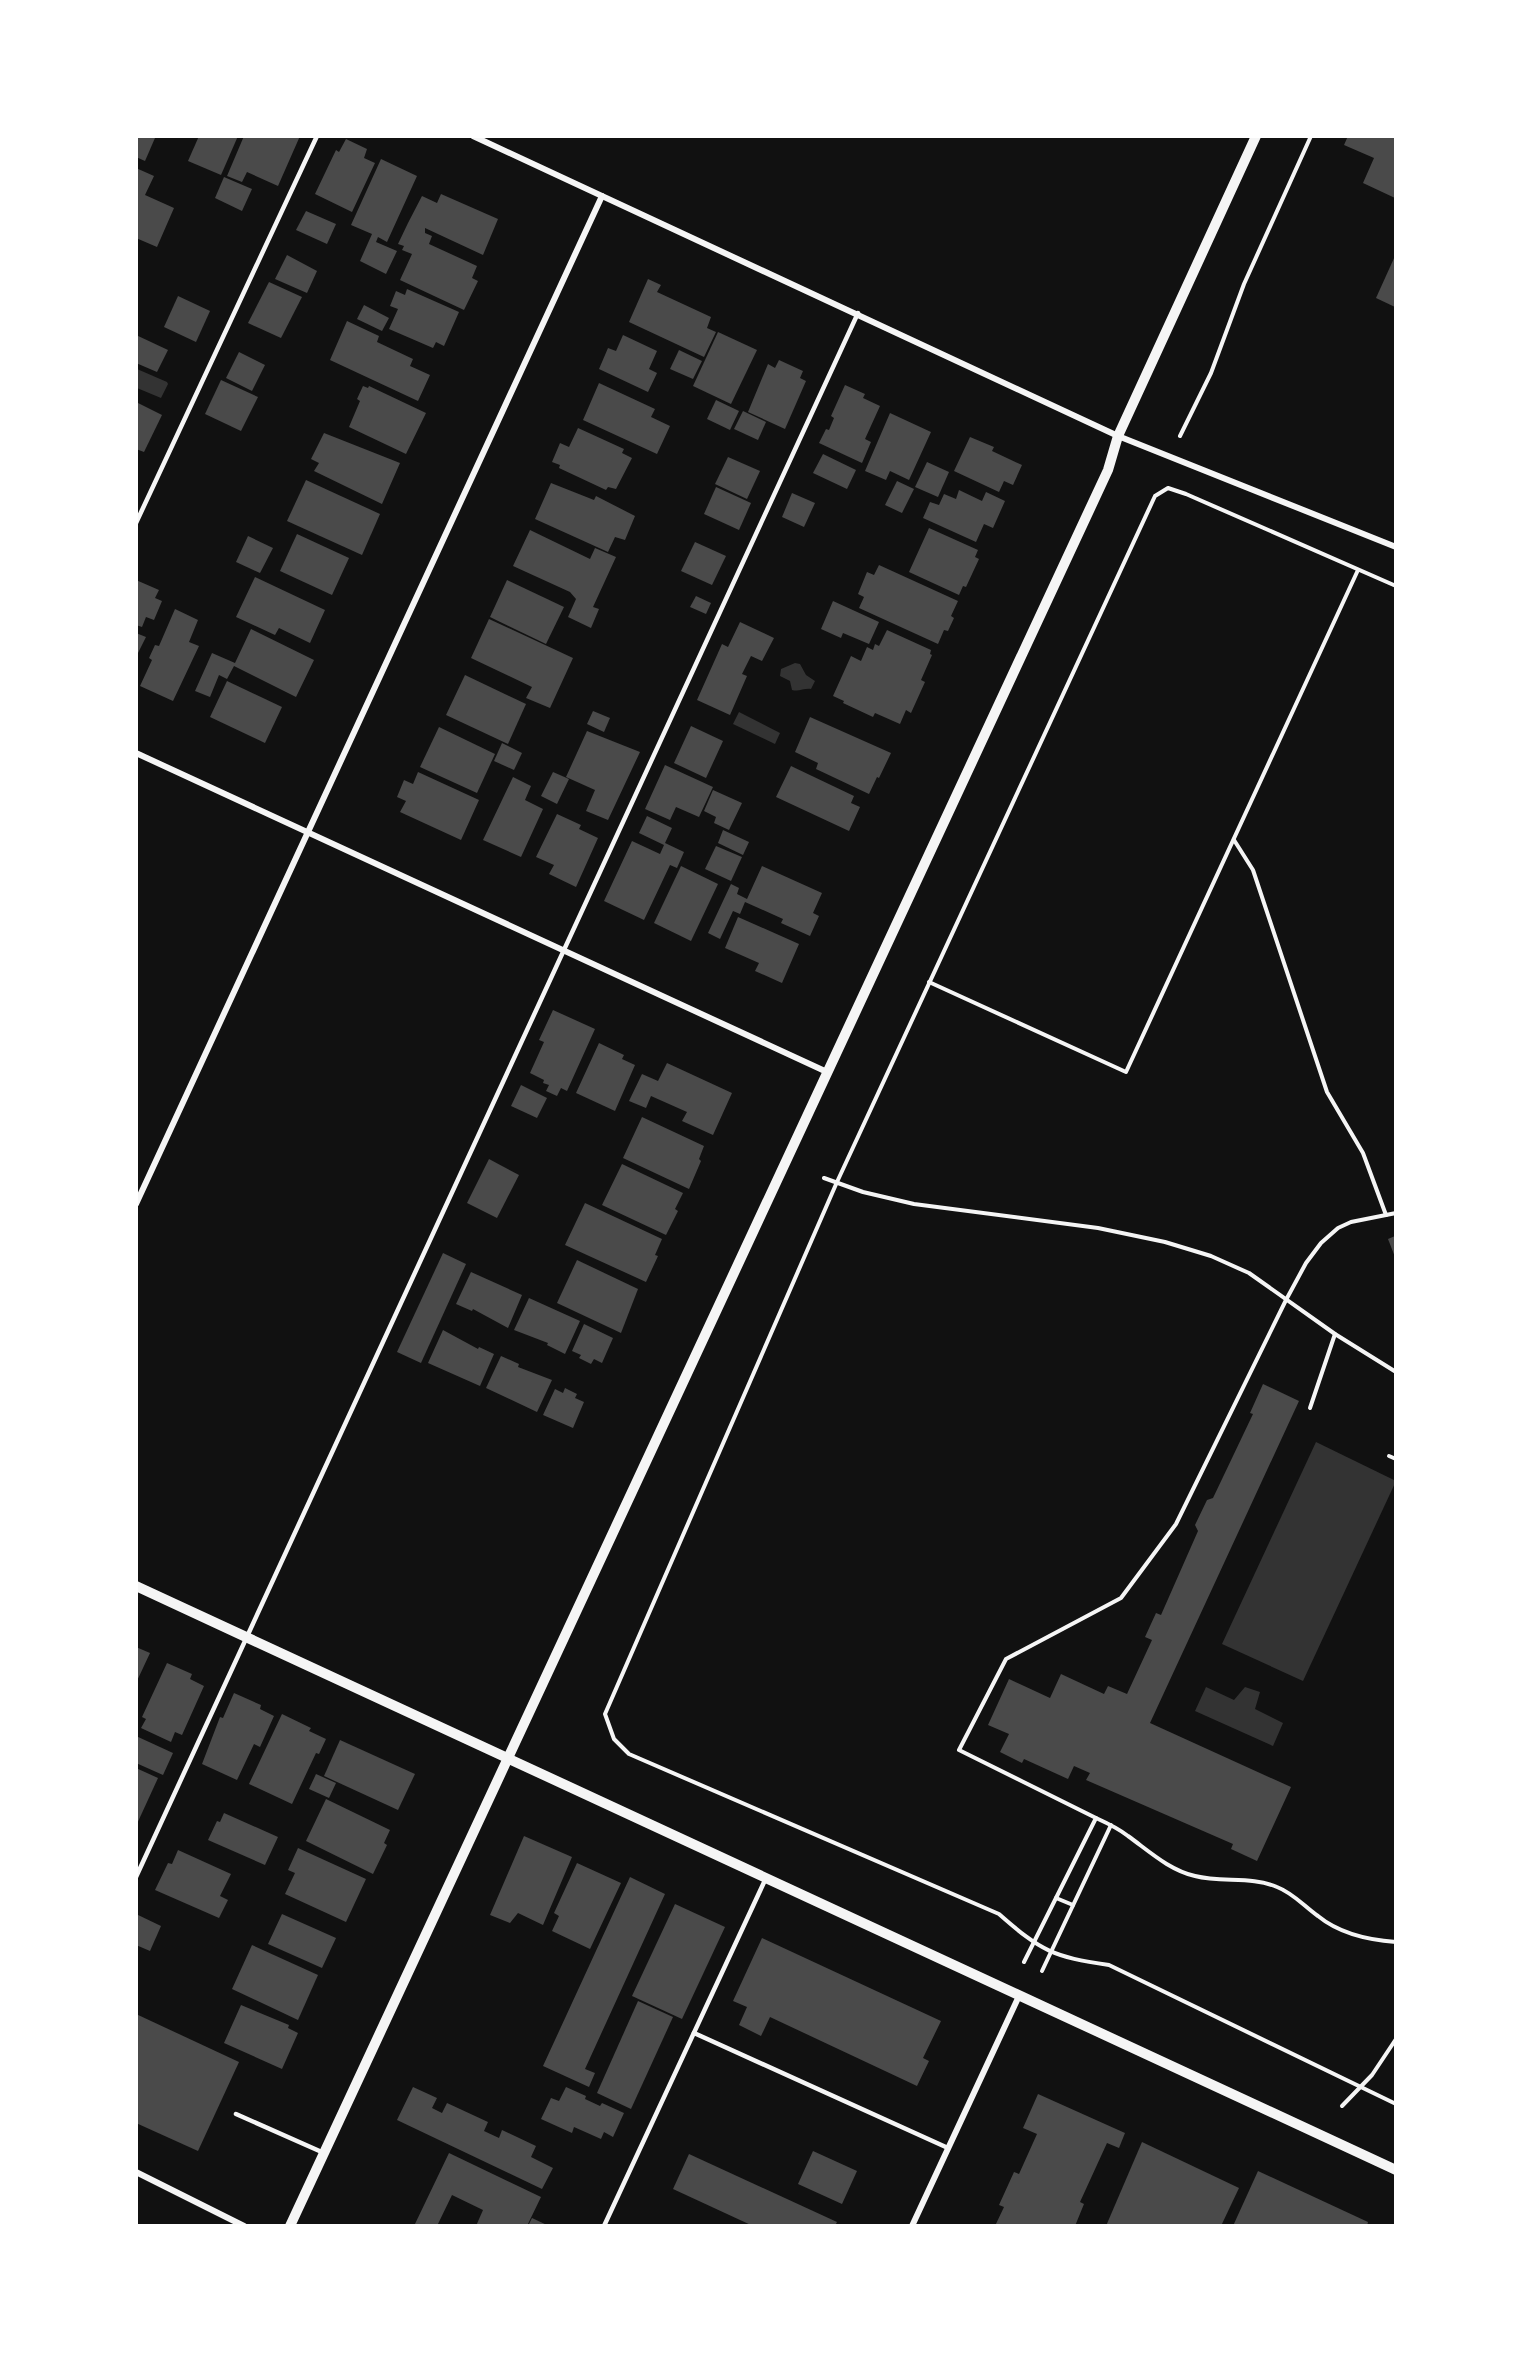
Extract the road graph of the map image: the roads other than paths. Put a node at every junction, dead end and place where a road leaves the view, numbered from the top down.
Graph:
1 (317, 136) edge
2 (473, 136) edge
3 (1256, 136) edge
4 (602, 195) junction
5 (858, 314) junction
6 (1118, 436) junction
7 (136, 523) edge
8 (1395, 547) edge
9 (136, 753) edge
10 (308, 833) junction
11 (564, 951) junction
12 (827, 1072) junction
13 (136, 1204) edge
14 (136, 1586) edge
15 (246, 1636) junction
16 (508, 1758) junction
17 (136, 1877) edge
18 (766, 1878) junction
19 (1019, 1996) junction
20 (694, 2033) junction
21 (236, 2114) dead end
22 (948, 2148) junction
23 (324, 2153) junction
24 (1395, 2170) edge
25 (136, 2172) edge
26 (244, 2226) edge
27 (290, 2226) edge
28 (604, 2226) edge
29 (912, 2226) edge

1 - 7 lane
2 - 4 street
3 - 6 street
4 - 5 street
4 - 10 street
5 - 6 street
5 - 11 lane
6 - 8 street
6 - 12 street
9 - 10 street
10 - 11 street
10 - 13 street
11 - 12 street
11 - 15 lane
12 - 16 street
14 - 15 street
15 - 16 street
15 - 17 lane
16 - 18 street
16 - 23 street
18 - 19 street
18 - 20 lane
19 - 22 street
19 - 24 street
20 - 22 lane
20 - 28 lane
21 - 23 lane
22 - 29 street
23 - 27 street
25 - 26 street

